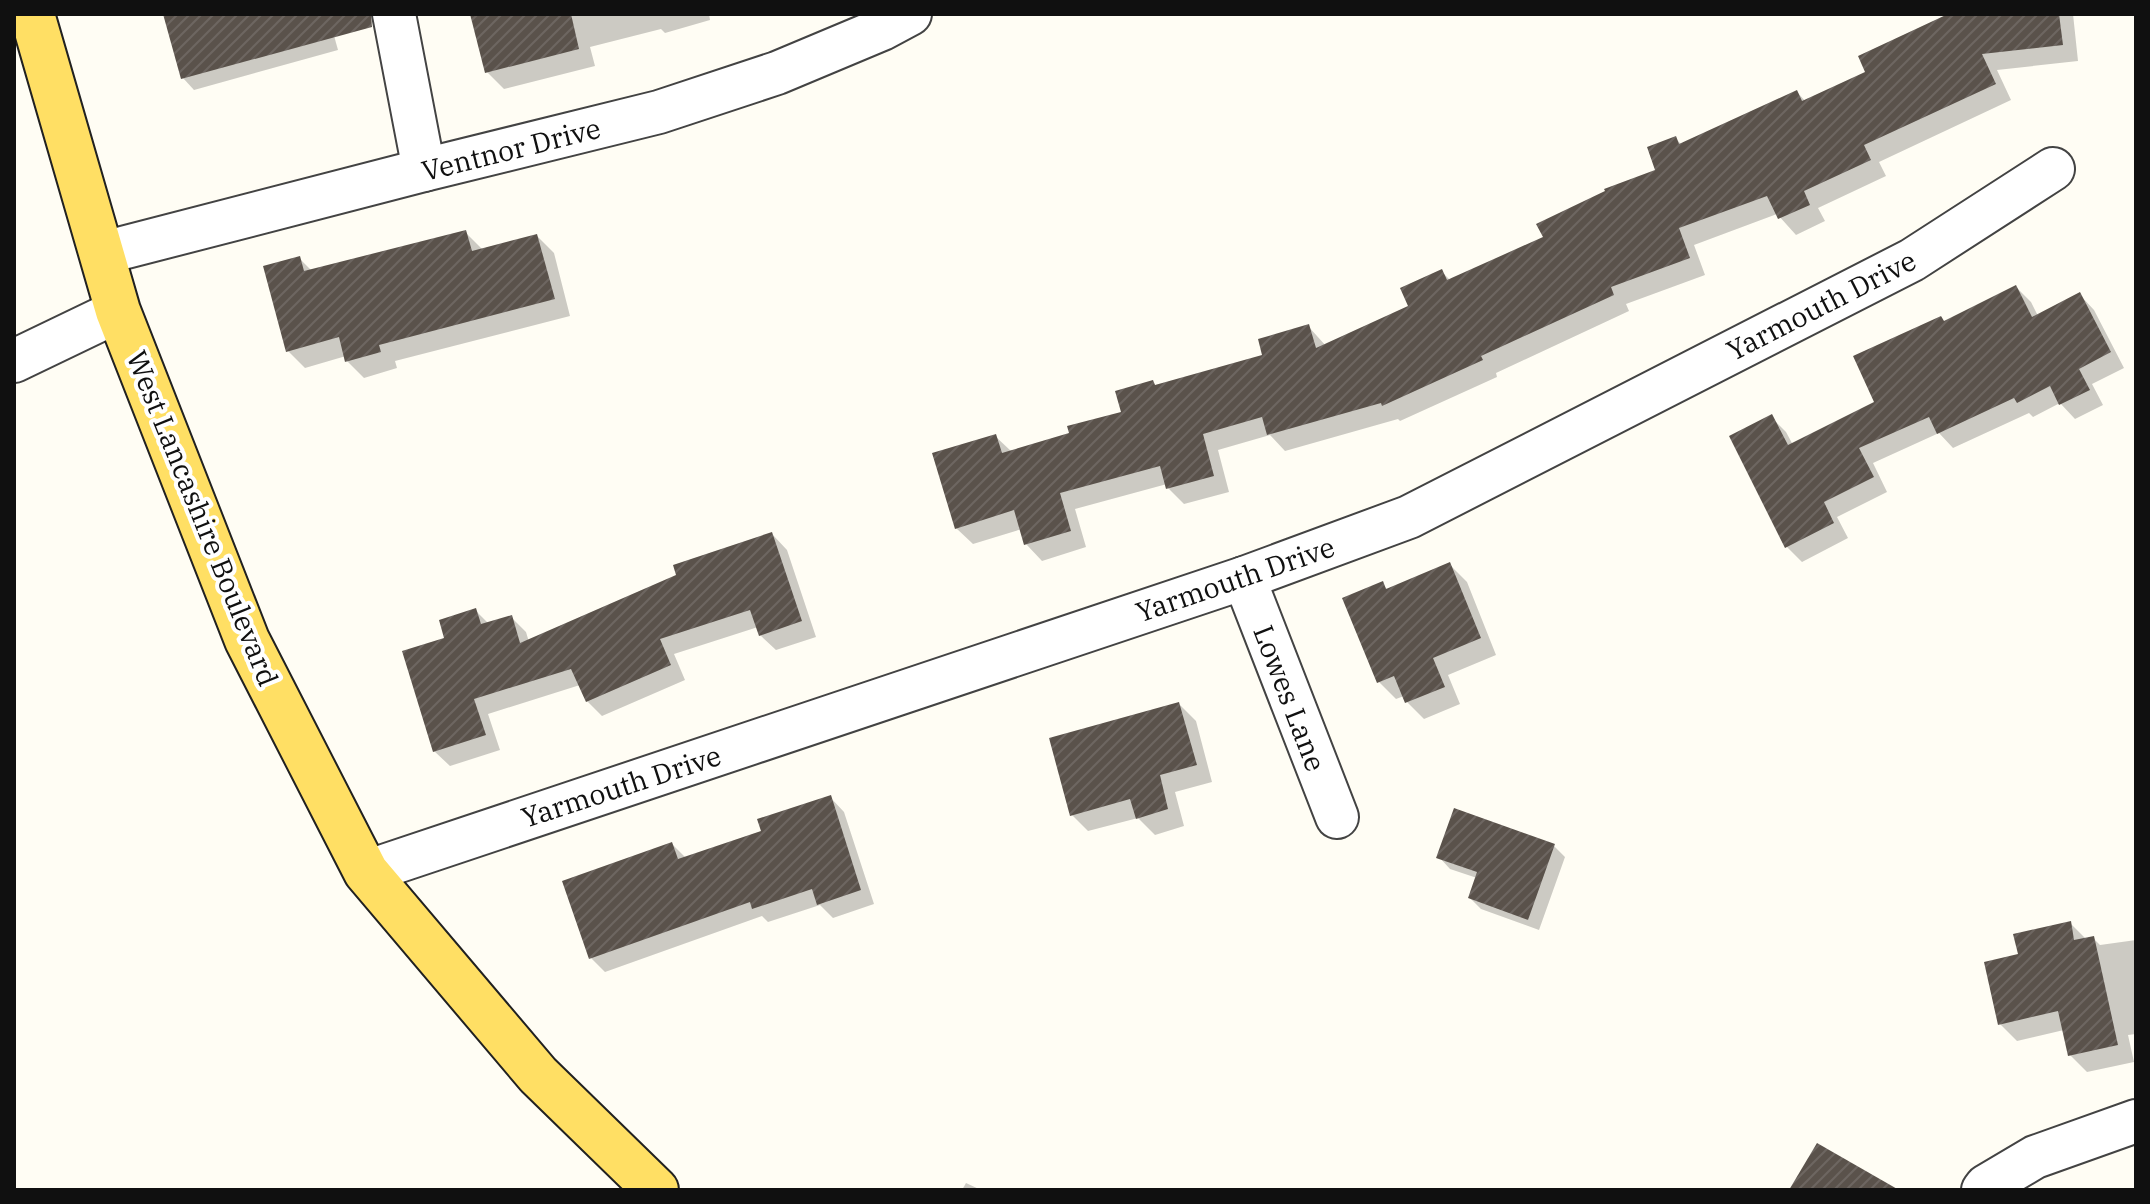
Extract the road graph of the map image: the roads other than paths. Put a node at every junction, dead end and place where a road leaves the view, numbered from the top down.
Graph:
1 (32, 14) edge
2 (394, 14) edge
3 (910, 14) edge
4 (2053, 169) dead end
5 (424, 170) junction
6 (103, 253) junction
7 (118, 311) junction
8 (14, 361) edge
9 (1244, 578) junction
10 (1337, 817) dead end
11 (366, 872) junction
12 (2136, 1121) edge
13 (656, 1190) edge
14 (1983, 1190) edge

1 - 6 main road, West Lancashire Boulevard
2 - 5 street
3 - 5 street, Ventnor Drive
4 - 9 street, Yarmouth Drive
5 - 6 street, Ventnor Drive
6 - 7 main road, West Lancashire Boulevard
7 - 8 street
7 - 11 main road, West Lancashire Boulevard
9 - 10 street, Lowes Lane
9 - 11 street, Yarmouth Drive
11 - 13 main road, West Lancashire Boulevard
12 - 14 street

